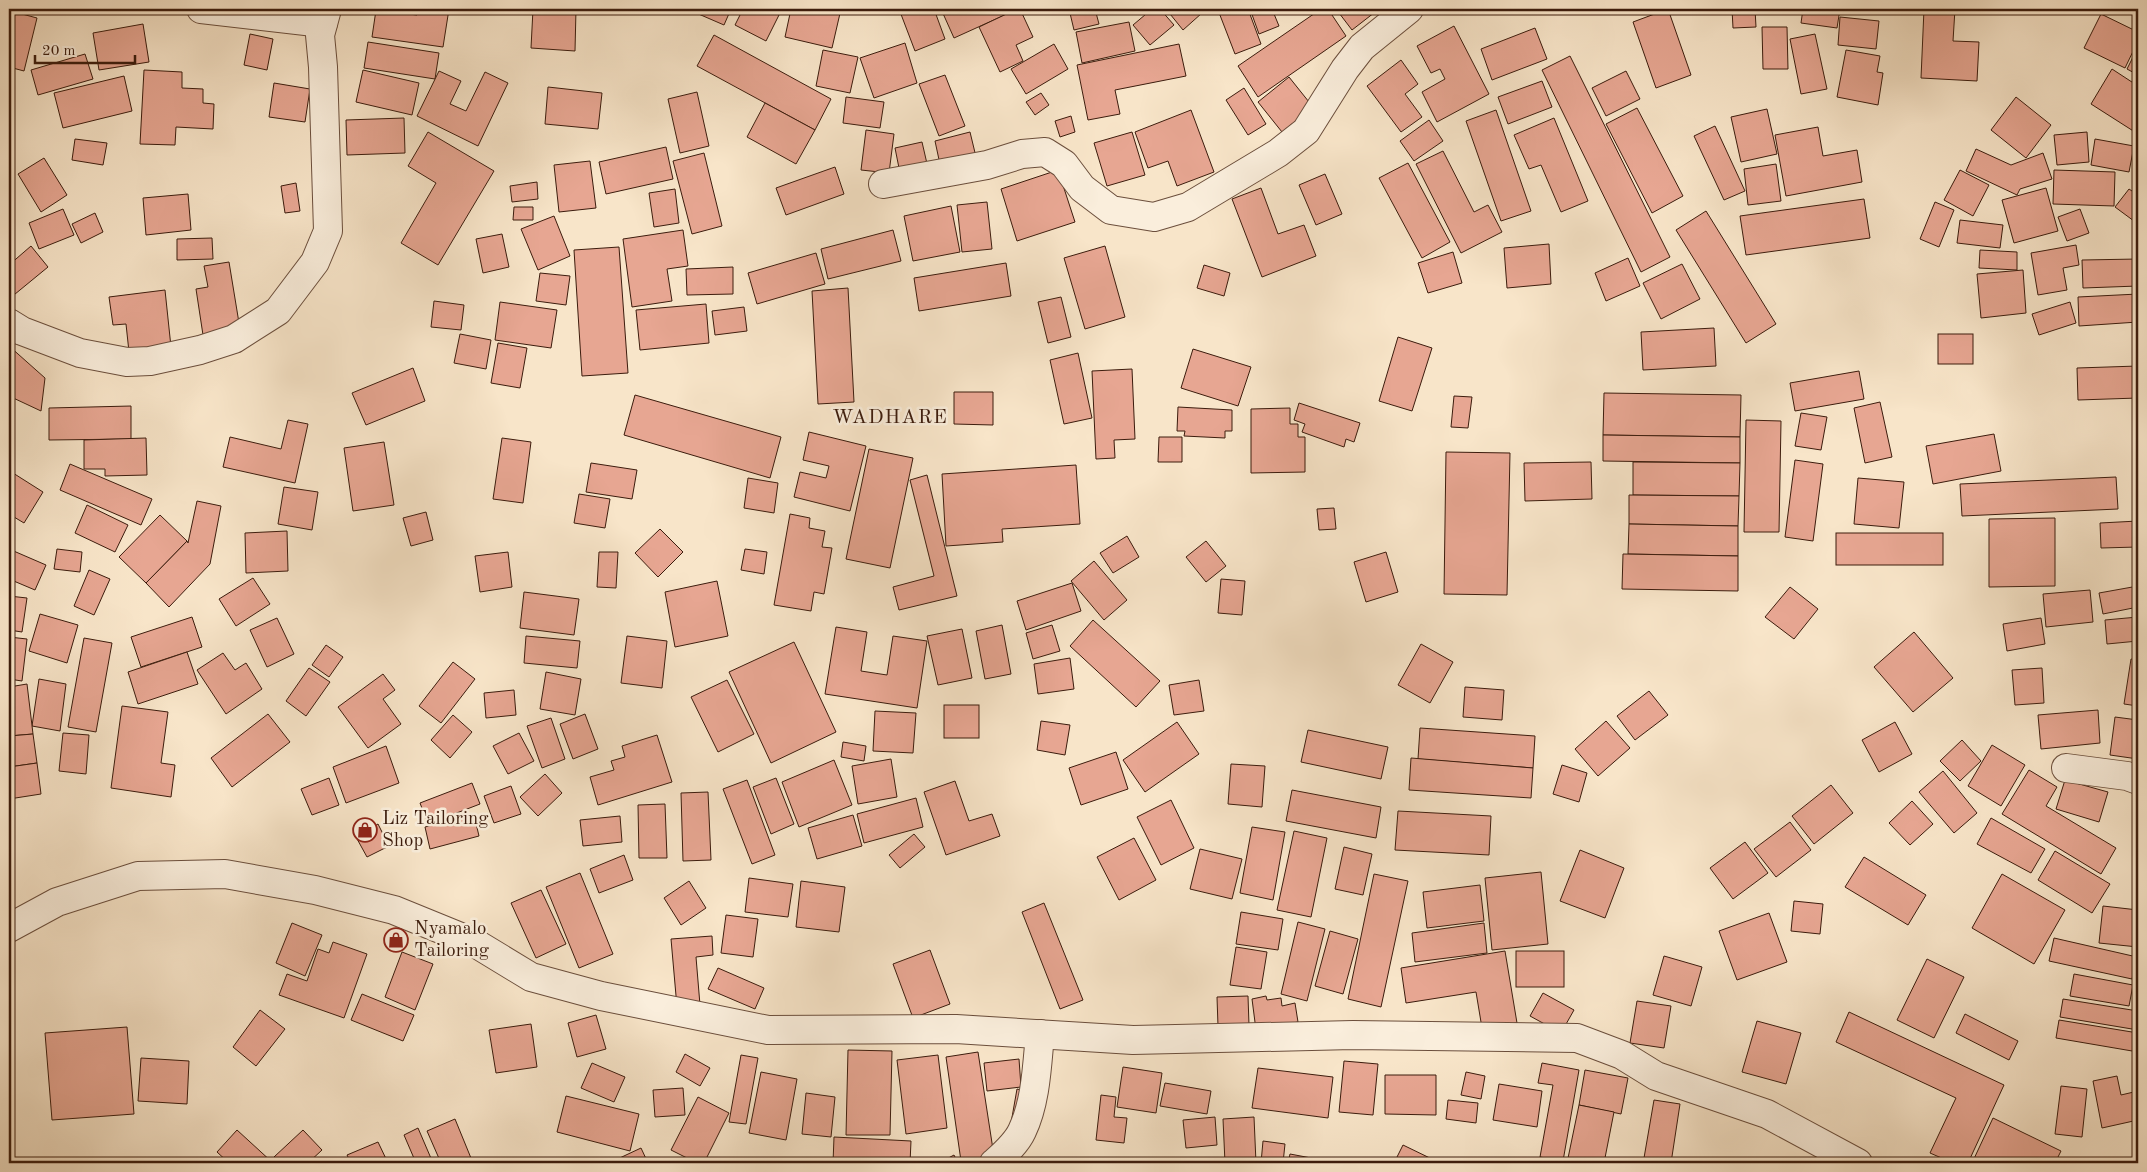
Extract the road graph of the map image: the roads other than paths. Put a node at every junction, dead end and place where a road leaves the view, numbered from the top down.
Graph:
1 (201, 9) edge
2 (1408, 9) edge
3 (325, 16) edge
4 (883, 184) dead end
5 (9, 322) edge
6 (2066, 768) dead end
7 (2138, 780) edge
8 (9, 928) edge
9 (1040, 1034) junction
10 (994, 1163) edge
11 (1858, 1163) edge

1 - 3 street
2 - 4 street
3 - 5 street
6 - 7 street
8 - 9 street
9 - 10 street
9 - 11 street

